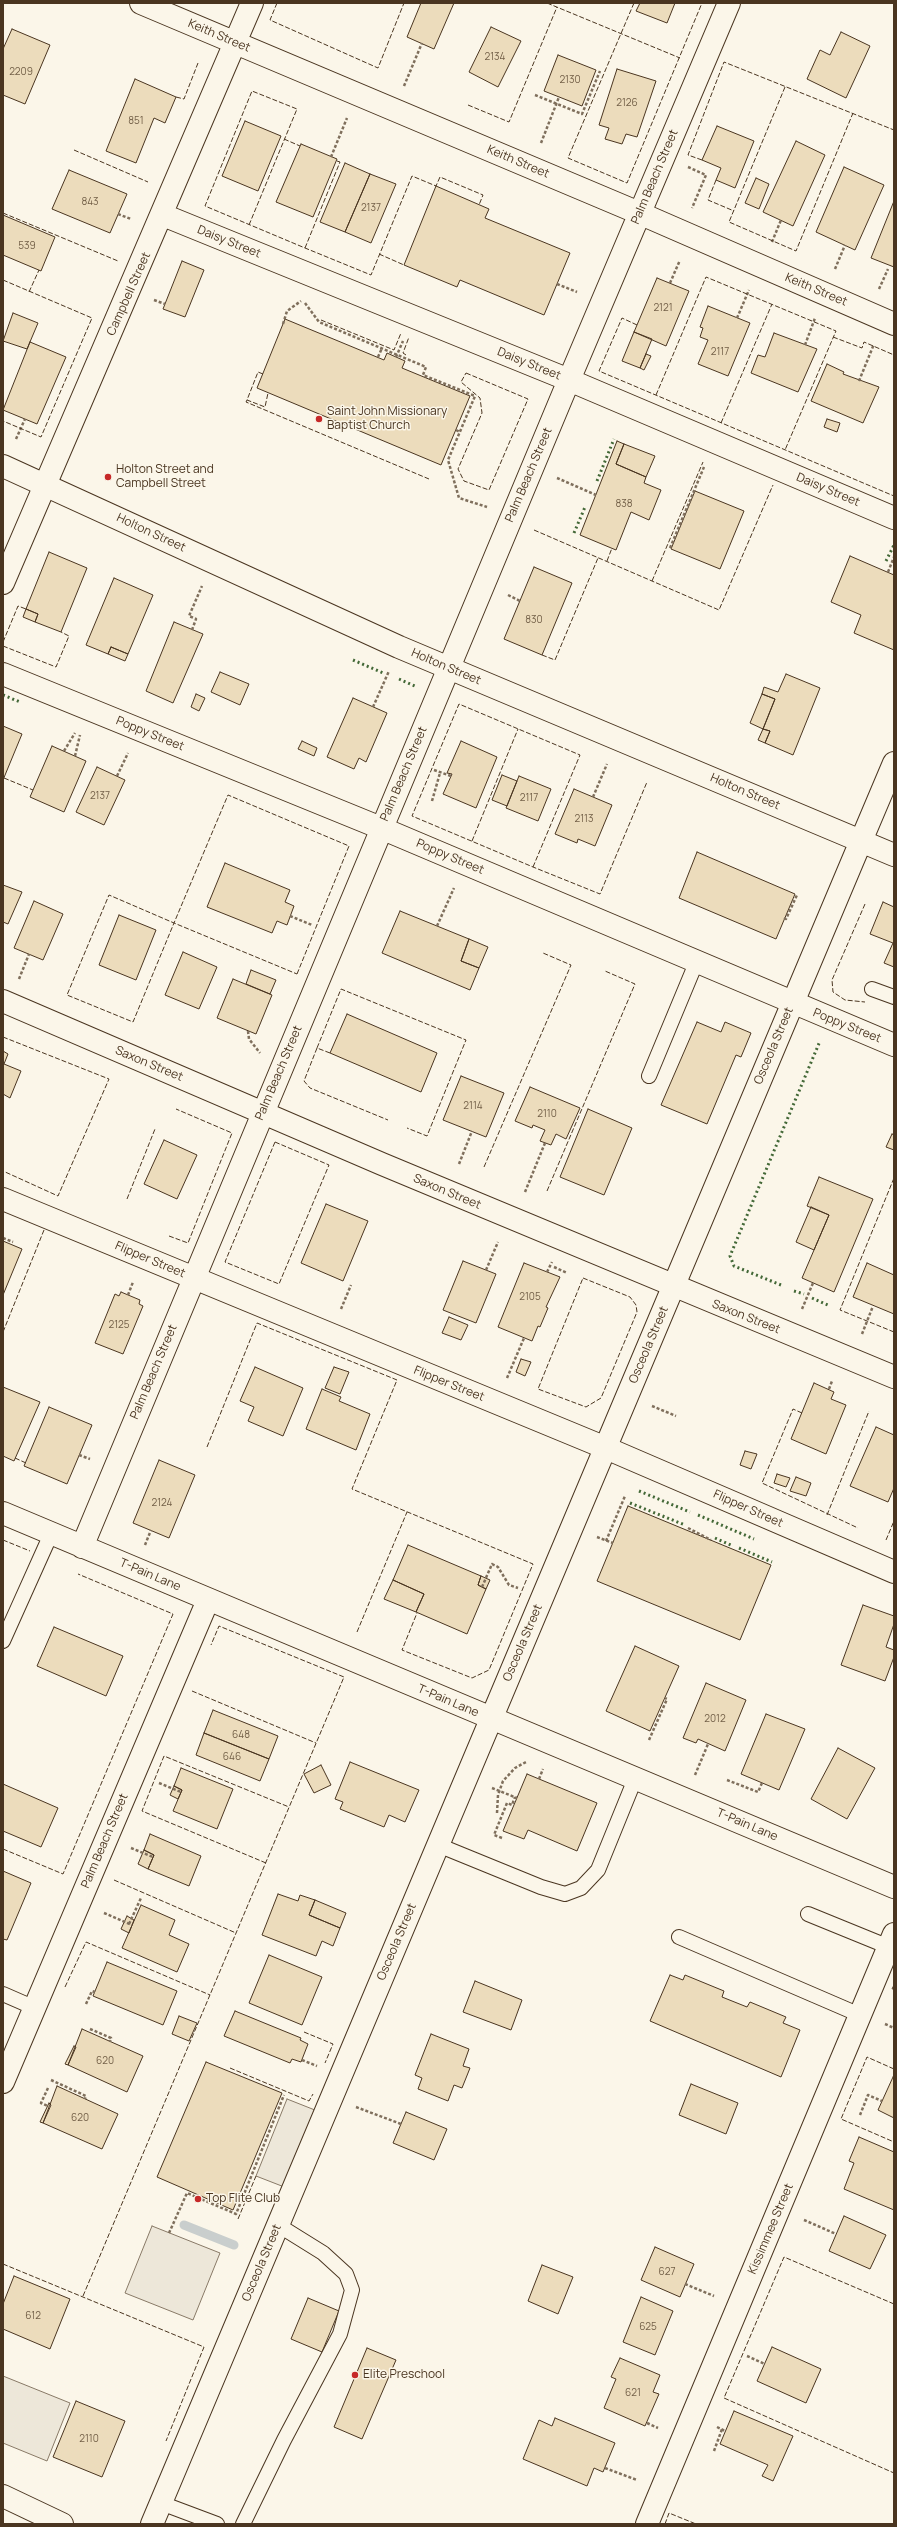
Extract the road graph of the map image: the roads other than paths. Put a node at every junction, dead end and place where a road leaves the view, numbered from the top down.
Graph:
1 (141, 3) edge
2 (252, 3) edge
3 (729, 3) edge
4 (236, 43) junction
5 (640, 213) junction
6 (163, 215) junction
7 (889, 322) edge
8 (569, 380) junction
9 (3, 466) edge
10 (45, 485) junction
11 (894, 518) edge
12 (3, 584) edge
13 (449, 668) junction
14 (3, 674) edge
15 (894, 763) edge
16 (381, 828) junction
17 (861, 841) junction
18 (894, 855) edge
19 (696, 963) junction
20 (872, 989) dead end
21 (894, 997) edge
22 (3, 1001) edge
23 (792, 1003) junction
24 (892, 1039) edge
25 (649, 1076) dead end
26 (262, 1113) junction
27 (3, 1199) edge
28 (193, 1279) junction
29 (673, 1287) junction
30 (894, 1377) edge
31 (606, 1448) junction
32 (3, 1513) edge
33 (51, 1534) junction
34 (82, 1547) junction
35 (894, 1572) edge
36 (208, 1600) junction
37 (3, 1641) edge
38 (491, 1718) junction
39 (635, 1779) junction
40 (438, 1845) junction
41 (894, 1887) edge
42 (808, 1914) dead end
43 (679, 1937) dead end
44 (891, 1940) edge
45 (3, 1994) edge
46 (35, 2008) junction
47 (860, 2015) junction
48 (3, 2082) edge
49 (278, 2225) junction
50 (3, 2496) edge
51 (161, 2502) junction
52 (62, 2524) edge
53 (152, 2524) edge
54 (217, 2524) edge
55 (244, 2524) edge
56 (647, 2524) edge

1 - 4 street, Keith Street
2 - 4 street, Campbell Street
3 - 5 street, Palm Beach Street
4 - 5 street, Keith Street
4 - 6 street, Campbell Street
5 - 7 street, Keith Street
5 - 8 street, Palm Beach Street
6 - 8 street, Daisy Street
6 - 10 street, Campbell Street
8 - 11 street, Daisy Street
8 - 13 street, Palm Beach Street
9 - 10 street, Holton Street
10 - 12 street, Campbell Street
10 - 13 street, Holton Street
13 - 16 street, Palm Beach Street
13 - 17 street, Holton Street
14 - 16 street, Poppy Street
15 - 17 street, Osceola Street
16 - 19 street, Poppy Street
16 - 26 street, Palm Beach Street
17 - 18 street, Holton Street
17 - 23 street, Osceola Street
19 - 23 street, Poppy Street
19 - 25 lane
20 - 21 lane
22 - 26 street, Saxon Street
23 - 24 street, Poppy Street
23 - 29 street, Osceola Street
26 - 28 street, Palm Beach Street
26 - 29 street, Saxon Street
27 - 28 street, Flipper Street
28 - 31 street, Flipper Street
28 - 34 street, Palm Beach Street
29 - 30 street, Saxon Street
29 - 31 street, Osceola Street
31 - 35 street, Flipper Street
31 - 38 street, Osceola Street
32 - 33 street, T-Pain Lane
33 - 34 street, T-Pain Lane
33 - 37 lane
34 - 36 street, T-Pain Lane
36 - 38 street, T-Pain Lane
36 - 46 street, Palm Beach Street
38 - 39 street, T-Pain Lane
38 - 40 street, Osceola Street
39 - 40 lane
39 - 41 street, T-Pain Lane
40 - 49 street, Osceola Street
42 - 44 lane
43 - 47 lane
44 - 47 street, Kissimmee Street
45 - 46 lane
46 - 48 street, Palm Beach Street
47 - 56 street, Kissimmee Street
49 - 51 street, Osceola Street
49 - 55 lane
50 - 52 street
51 - 53 street, Osceola Street
51 - 54 lane

